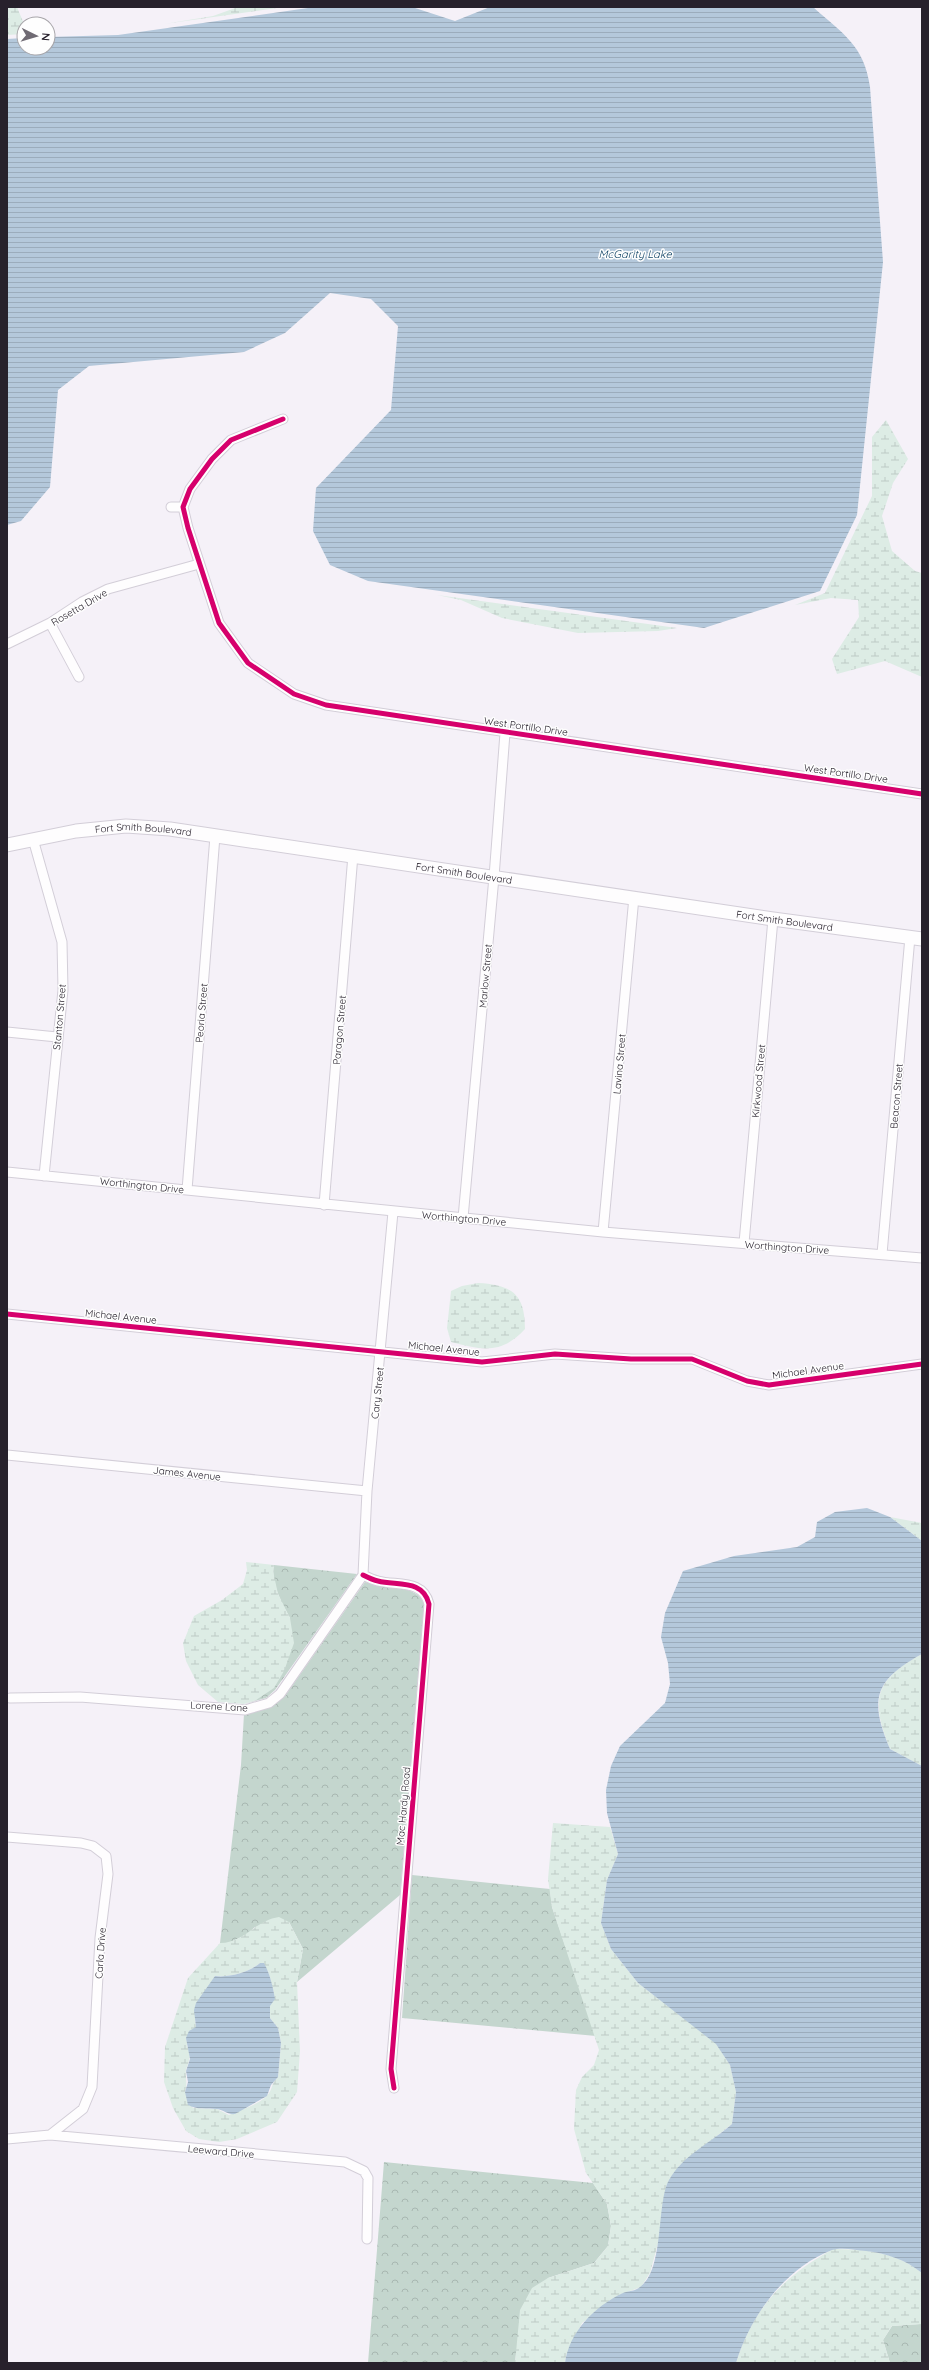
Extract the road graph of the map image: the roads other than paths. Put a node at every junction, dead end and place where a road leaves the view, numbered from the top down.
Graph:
1 (283, 419) dead end
2 (183, 506) junction
3 (171, 507) dead end
4 (199, 564) junction
5 (50, 623) junction
6 (7, 644) edge
7 (79, 677) dead end
8 (505, 732) junction
9 (922, 794) edge
10 (215, 836) junction
11 (33, 839) junction
12 (7, 845) edge
13 (353, 855) junction
14 (494, 877) junction
15 (634, 897) junction
16 (773, 919) junction
17 (916, 938) edge
18 (7, 1032) edge
19 (57, 1037) junction
20 (7, 1172) edge
21 (44, 1176) junction
22 (187, 1190) junction
23 (324, 1205) junction
24 (393, 1212) junction
25 (463, 1218) junction
26 (604, 1232) junction
27 (744, 1243) junction
28 (882, 1254) junction
29 (922, 1258) edge
30 (7, 1314) edge
31 (381, 1351) junction
32 (922, 1364) edge
33 (7, 1455) edge
34 (367, 1492) junction
35 (363, 1575) junction
36 (10, 1698) dead end
37 (7, 1837) edge
38 (394, 2088) dead end
39 (50, 2135) junction
40 (7, 2139) edge
41 (367, 2239) dead end

1 - 2 street
2 - 3 street
2 - 4 street, West Portillo Drive
4 - 5 street, Rosetta Drive
4 - 8 street, West Portillo Drive
5 - 6 street, Rosetta Drive
5 - 7 street
8 - 9 street, West Portillo Drive
8 - 14 street, Marlow Street
10 - 11 street, Fort Smith Boulevard
10 - 13 street, Fort Smith Boulevard
10 - 22 street, Peoria Street
11 - 12 street, Fort Smith Boulevard
11 - 19 street, Stanton Street
13 - 14 street, Fort Smith Boulevard
13 - 23 street, Paragon Street
14 - 15 street, Fort Smith Boulevard
14 - 25 street, Marlow Street
15 - 16 street, Fort Smith Boulevard
15 - 26 street, Lavina Street
16 - 17 street, Fort Smith Boulevard
16 - 27 street, Kirkwood Street
17 - 28 street, Beacon Street
18 - 19 street
19 - 21 street, Stanton Street
20 - 21 street, Worthington Drive
21 - 22 street, Worthington Drive
22 - 23 street, Worthington Drive
23 - 24 street, Worthington Drive
24 - 25 street, Worthington Drive
24 - 31 street, Cary Street
25 - 26 street, Worthington Drive
26 - 27 street, Worthington Drive
27 - 28 street, Worthington Drive
28 - 29 street, Worthington Drive
30 - 31 street, Michael Avenue
31 - 32 street, Michael Avenue
31 - 34 street, Cary Street
33 - 34 street, James Avenue
34 - 35 street, Cary Street
35 - 36 street, Lorene Lane
35 - 38 street, Mac Hardy Road
37 - 39 street, Carla Drive
39 - 40 street, Leeward Drive
39 - 41 street, Leeward Drive

